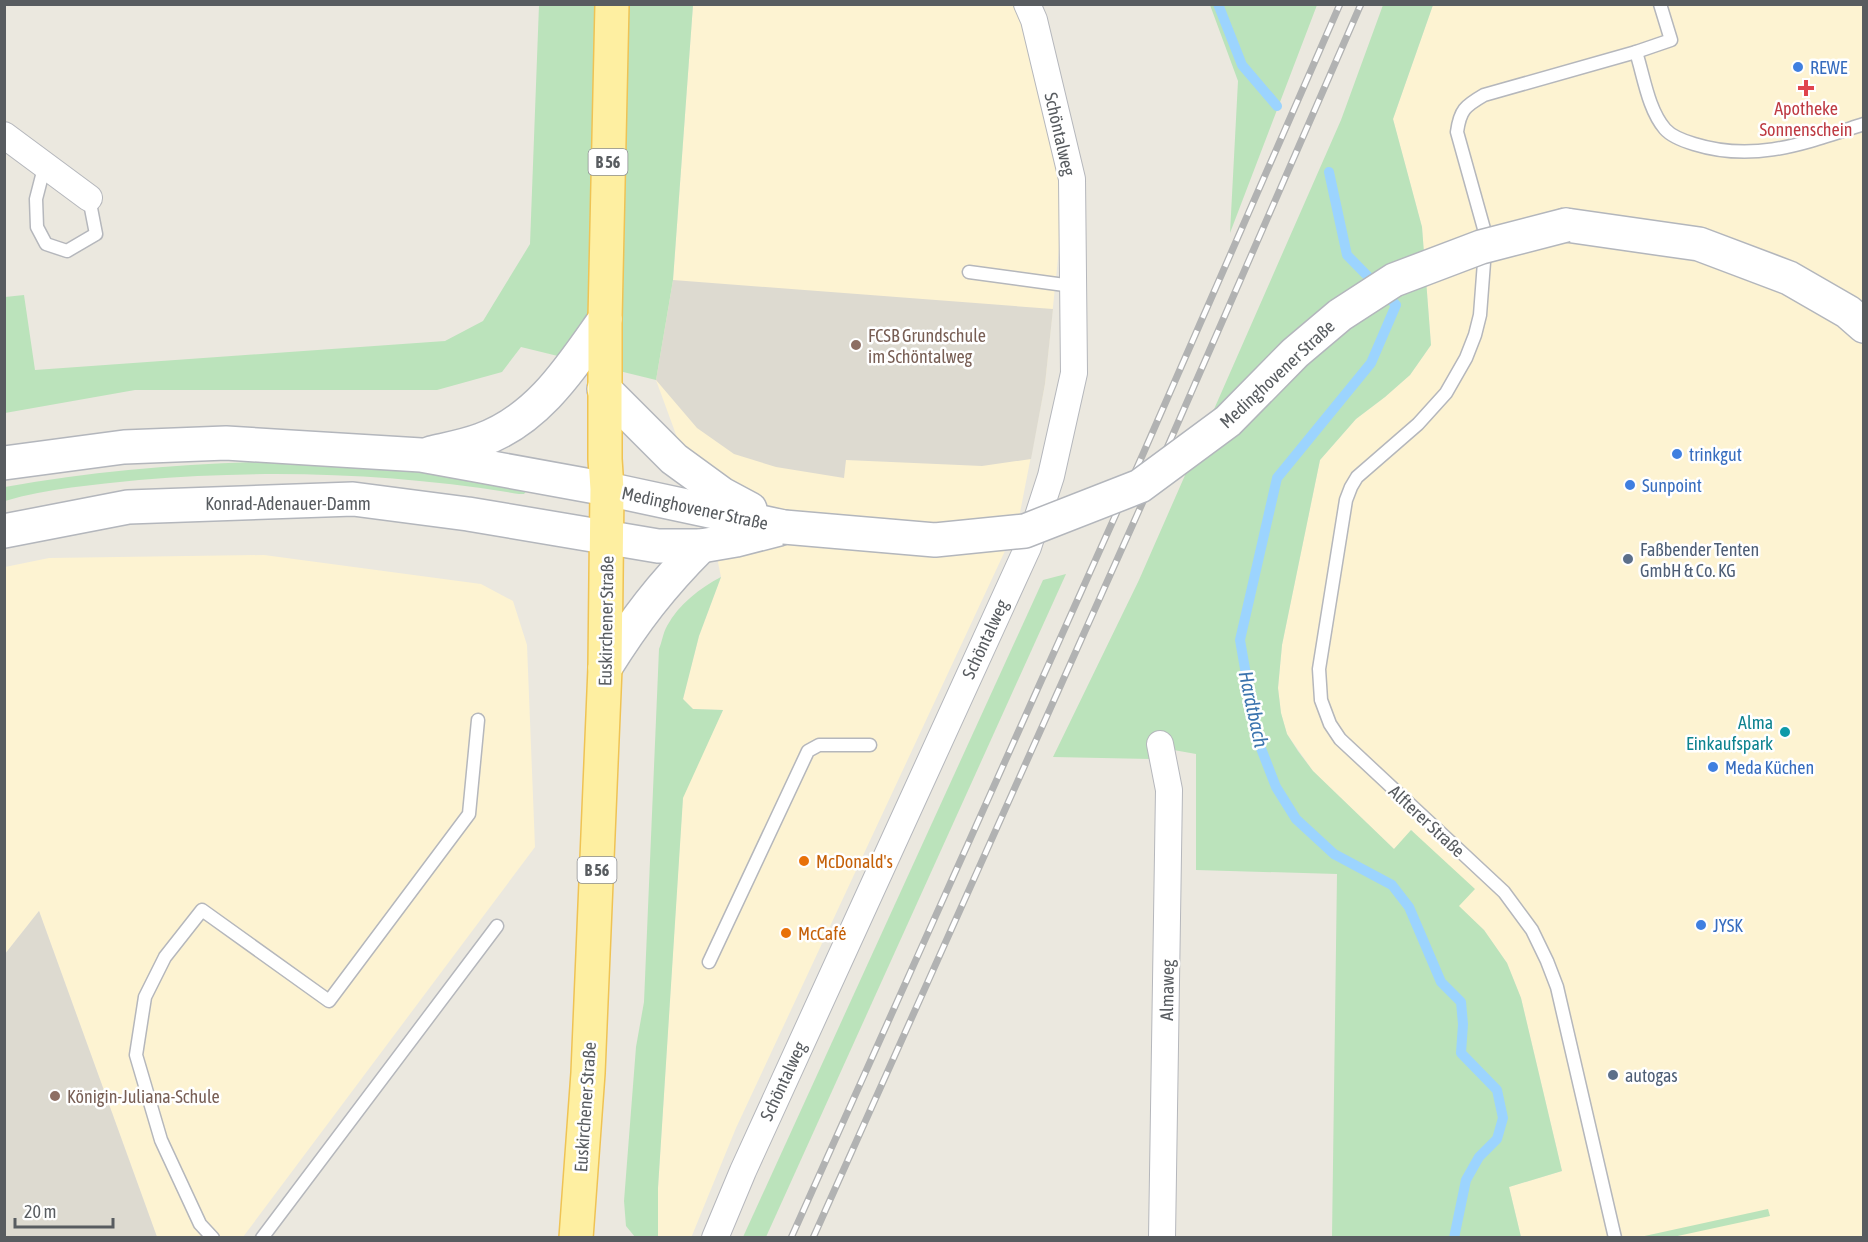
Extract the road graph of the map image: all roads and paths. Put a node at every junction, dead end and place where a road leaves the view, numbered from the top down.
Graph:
1 (612, 4) edge
2 (1027, 4) edge
3 (1660, 4) edge
4 (1636, 52) junction
5 (1863, 124) edge
6 (4, 135) edge
7 (45, 164) junction
8 (89, 198) joint
9 (969, 272) dead end
10 (1072, 286) junction
11 (605, 319) junction
12 (1863, 326) edge
13 (604, 389) junction
14 (421, 455) junction
15 (4, 463) edge
16 (607, 489) junction
17 (784, 527) junction
18 (4, 531) edge
19 (607, 538) junction
20 (702, 546) junction
21 (605, 668) junction
22 (478, 720) dead end
23 (1160, 744) dead end
24 (870, 745) dead end
25 (498, 926) dead end
26 (709, 962) dead end
27 (213, 1238) edge
28 (262, 1238) edge
29 (576, 1238) edge
30 (715, 1238) edge
31 (1162, 1238) edge
32 (1615, 1238) edge

1 - 11 main road, Euskirchener Straße / B 56
2 - 10 street, Schöntalweg
3 - 4 lane, Alfterer Straße
4 - 5 lane
4 - 32 lane, Alfterer Straße
6 - 7 street
7 - 8 street
7 - 8 lane
9 - 10 lane
10 - 30 street, Schöntalweg
11 - 13 main road, Euskirchener Straße / B 56
11 - 14 main road
12 - 17 main road, Medinghovener Straße, bridge
13 - 16 main road, Euskirchener Straße / B 56
13 - 17 main road
14 - 15 main road
14 - 16 main road
16 - 17 main road, Medinghovener Straße
16 - 19 main road, Euskirchener Straße / B 56
17 - 20 main road, Medinghovener Straße
18 - 19 main road, Konrad-Adenauer-Damm
19 - 20 main road, Medinghovener Straße
19 - 21 main road, Euskirchener Straße / B 56
20 - 21 main road
21 - 29 main road, Euskirchener Straße / B 56
22 - 27 lane
23 - 31 street, Almaweg
24 - 26 lane
25 - 28 lane

